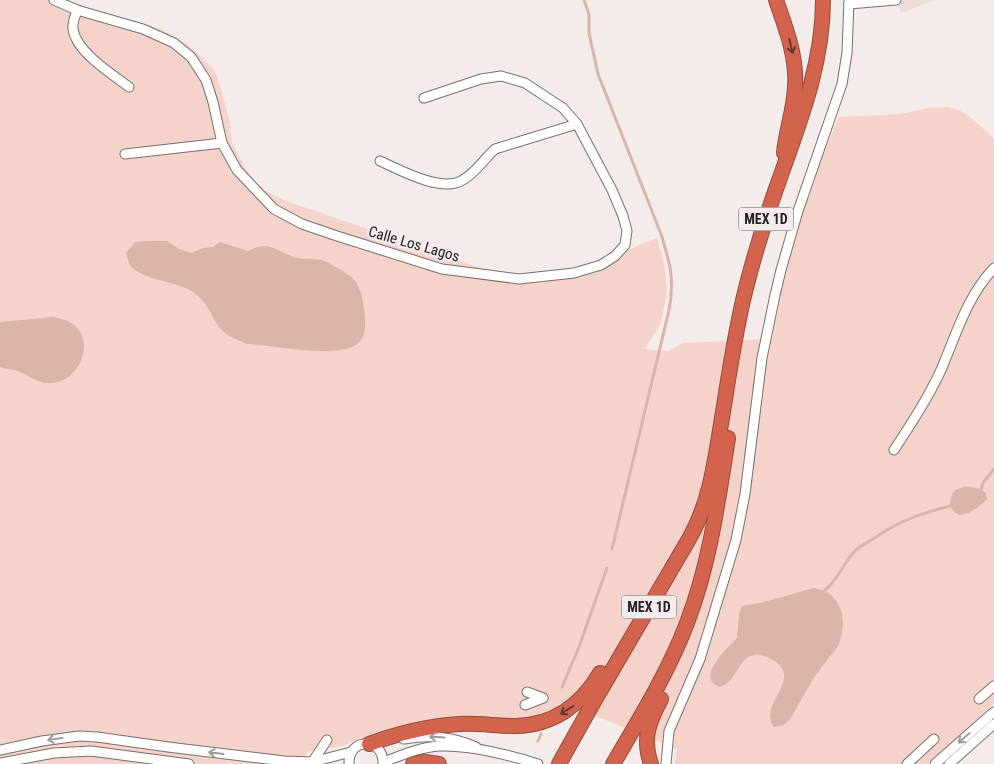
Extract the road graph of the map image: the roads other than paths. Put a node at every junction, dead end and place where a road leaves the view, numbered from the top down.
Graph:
1 (54, 0) edge
2 (776, 0) edge
3 (823, 0) edge
4 (828, 0) edge
5 (896, 0) edge
6 (874, 1) edge
7 (849, 2) edge
8 (77, 10) junction
9 (129, 87) dead end
10 (424, 98) dead end
11 (577, 124) junction
12 (222, 143) junction
13 (125, 154) dead end
14 (380, 161) dead end
15 (782, 171) junction
16 (994, 268) edge
17 (723, 440) junction
18 (894, 450) dead end
19 (994, 686) edge
20 (527, 692) dead end
21 (979, 699) dead end
22 (525, 706) dead end
23 (994, 712) edge
24 (994, 724) edge
25 (934, 739) dead end
26 (327, 740) dead end
27 (374, 746) junction
28 (0, 750) edge
29 (484, 750) junction
30 (351, 752) junction
31 (243, 760) edge
32 (0, 763) edge
33 (311, 763) edge
34 (384, 763) edge
35 (189, 764) edge
36 (349, 764) edge
37 (413, 764) edge
38 (439, 764) edge
39 (538, 764) edge
40 (559, 764) edge
41 (613, 764) edge
42 (651, 764) edge
43 (666, 764) edge
44 (907, 764) edge
45 (935, 764) edge
46 (949, 764) edge

1 - 8 street, Calle Los Lagos
2 -> 15 highway
3 - 15 highway, MEX 1D
4 - 17 highway, MEX 1D
5 - 6 street
6 - 7 street
7 - 43 street
8 - 9 street
8 - 12 street, Calle Los Lagos
10 - 11 street, Calle Los Lagos
11 - 12 street, Calle Los Lagos
11 - 14 street
12 - 13 street
15 - 17 highway, MEX 1D
16 - 18 street
17 -> 27 highway
17 - 40 highway, MEX 1D
17 - 41 highway, MEX 1D
17 - 42 highway
19 - 21 street
20 - 22 street
23 -> 45 street
24 - 46 street
25 - 44 street
26 - 33 street
29 -> 27 street
27 - 30 street
27 - 34 street
31 -> 28 street
29 - 34 street
29 - 39 street
30 - 33 street
30 - 36 street
31 - 33 street
32 - 35 street
37 - 38 highway

